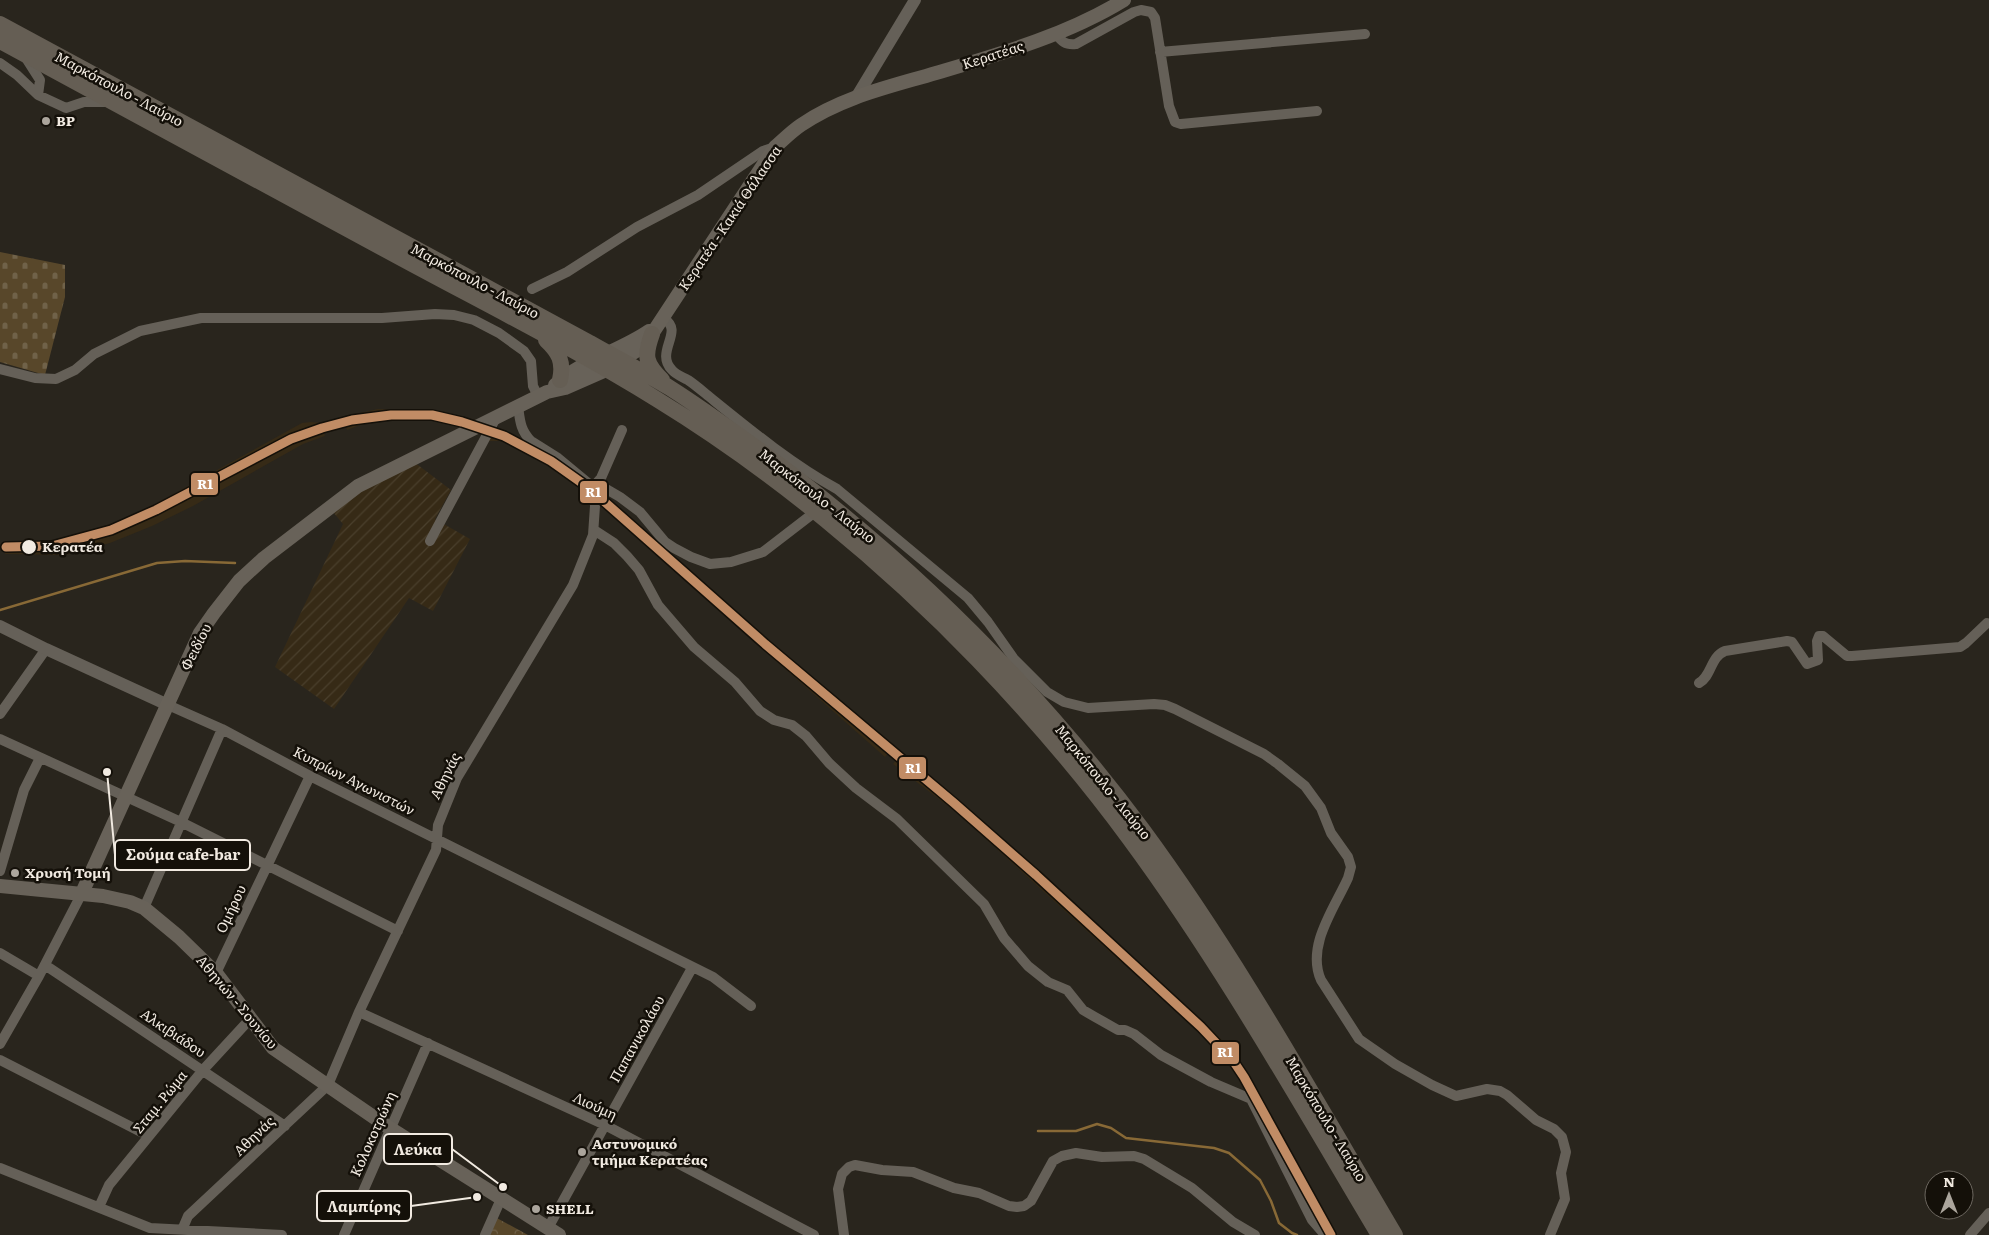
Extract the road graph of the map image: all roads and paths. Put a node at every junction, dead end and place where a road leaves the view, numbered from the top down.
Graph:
1 (915, 0) edge
2 (1124, 0) edge
3 (0, 24) edge
4 (1055, 33) junction
5 (1366, 34) dead end
6 (0, 41) edge
7 (1160, 52) junction
8 (23, 54) junction
9 (0, 63) edge
10 (38, 95) junction
11 (857, 96) junction
12 (122, 107) junction
13 (1317, 111) dead end
14 (775, 147) junction
15 (532, 289) dead end
16 (664, 319) junction
17 (538, 332) junction
18 (652, 334) junction
19 (615, 357) junction
20 (592, 362) junction
21 (0, 369) edge
22 (606, 370) junction
23 (560, 380) junction
24 (670, 388) junction
25 (543, 394) junction
26 (518, 406) junction
27 (497, 416) junction
28 (622, 430) dead end
29 (594, 487) junction
30 (814, 512) junction
31 (594, 530) junction
32 (430, 541) dead end
33 (1987, 623) dead end
34 (0, 626) edge
35 (46, 649) junction
36 (1699, 683) dead end
37 (168, 705) junction
38 (0, 714) edge
39 (222, 729) junction
40 (0, 739) edge
41 (40, 758) junction
42 (310, 776) junction
43 (125, 797) junction
44 (181, 822) junction
45 (438, 840) junction
46 (267, 865) junction
47 (0, 871) edge
48 (0, 886) edge
49 (82, 893) junction
50 (144, 908) junction
51 (398, 931) junction
52 (0, 953) edge
53 (45, 965) junction
54 (692, 968) junction
55 (216, 973) junction
56 (39, 976) junction
57 (751, 1006) dead end
58 (359, 1012) junction
59 (250, 1020) junction
60 (428, 1043) junction
61 (0, 1044) edge
62 (0, 1060) edge
63 (203, 1070) junction
64 (328, 1085) junction
65 (605, 1125) junction
66 (284, 1126) junction
67 (391, 1129) junction
68 (149, 1136) junction
69 (0, 1168) edge
70 (501, 1199) junction
71 (99, 1207) junction
72 (1989, 1213) edge
73 (148, 1231) edge
74 (182, 1232) edge
75 (554, 1232) edge
76 (260, 1234) edge
77 (282, 1235) edge
78 (344, 1235) edge
79 (485, 1235) edge
80 (814, 1235) edge
81 (844, 1235) edge
82 (1255, 1235) edge
83 (1325, 1235) edge
84 (1379, 1235) edge
85 (1395, 1235) edge
86 (1550, 1235) edge
87 (1970, 1235) edge

1 - 11 street
2 - 4 main road, Κερατέας
3 - 19 highway, Μαρκόπουλο - Λαύριο
4 - 7 street
4 - 11 main road, Κερατέας
5 - 7 street
6 - 8 highway, Μαρκόπουλο - Λαύριο
7 - 13 street
8 - 10 street
8 - 12 highway, Μαρκόπουλο - Λαύριο
9 - 10 street
10 - 12 street
11 - 14 main road, Κερατέα - Κακιά Θάλασσα
12 - 17 highway, Μαρκόπουλο - Λαύριο
14 - 15 street
14 - 16 main road, Κερατέα - Κακιά Θάλασσα
16 - 18 main road, Κερατέα - Κακιά Θάλασσα
16 - 19 main road, Κερατέα - Κακιά Θάλασσα
16 - 86 street
17 - 20 highway, Μαρκόπουλο - Λαύριο
17 - 23 highway
18 - 19 main road, Κερατέα - Κακιά Θάλασσα
18 - 24 highway
19 - 20 main road
19 - 22 main road, Κερατέα - Κακιά Θάλασσα
19 - 24 highway, Μαρκόπουλο - Λαύριο
20 - 22 highway, Μαρκόπουλο - Λαύριο
20 - 23 main road
21 - 25 street
22 - 25 main road
22 - 30 highway, Μαρκόπουλο - Λαύριο
23 - 25 main road
24 - 85 highway, Μαρκόπουλο - Λαύριο
25 - 26 main road, Φειδίου
26 - 27 main road, Φειδίου
26 - 29 street
27 - 32 street
27 - 37 main road, Φειδίου
28 - 29 street
29 - 30 street
29 - 31 street, Αθηνάς
30 - 84 highway, Μαρκόπουλο - Λαύριο
31 - 45 street, Αθηνάς
31 - 83 street
33 - 36 street
34 - 35 street, Κυπρίων Αγωνιστών
35 - 37 street, Κυπρίων Αγωνιστών
35 - 38 street
37 - 39 street, Κυπρίων Αγωνιστών
37 - 43 main road, Φειδίου
39 - 42 street, Κυπρίων Αγωνιστών
39 - 44 street
40 - 41 street
41 - 43 street
41 - 47 street
42 - 45 street, Κυπρίων Αγωνιστών
42 - 46 street, Ομήρου
43 - 44 street
43 - 49 main road, Φειδίου
44 - 46 street
44 - 50 street
45 - 51 street, Αθηνάς
45 - 54 street, Κυπρίων Αγωνιστών
46 - 51 street
46 - 55 street, Ομήρου
48 - 49 main road, Αθηνών - Σουνίου
49 - 50 main road, Αθηνών - Σουνίου
49 - 53 street, Φειδίου
50 - 55 main road, Αθηνών - Σουνίου
51 - 58 street, Αθηνάς
52 - 56 street
53 - 56 street, Φειδίου
53 - 63 street, Αλκιβιάδου
54 - 57 street, Κυπρίων Αγωνιστών
54 - 65 street, Παπανικολάου
55 - 59 main road, Αθηνών - Σουνίου
56 - 61 street, Φειδίου
58 - 60 street, Λιούμη
58 - 64 street, Αθηνάς
59 - 63 street, Σταμ. Ρώμα
59 - 64 main road, Αθηνών - Σουνίου
60 - 65 street, Λιούμη
60 - 67 street, Κολοκοτρώνη
62 - 68 street
63 - 66 street, Αλκιβιάδου
63 - 68 street, Σταμ. Ρώμα
64 - 66 street, Αθηνάς
64 - 67 main road, Αθηνών - Σουνίου
65 - 75 street, Παπανικολάου
65 - 80 street, Λιούμη
66 - 74 street, Αθηνάς
67 - 70 main road, Αθηνών - Σουνίου
67 - 78 street, Κολοκοτρώνη
68 - 71 street, Σταμ. Ρώμα
69 - 71 street
70 - 75 main road, Αθηνών - Σουνίου
70 - 79 street
71 - 73 street
72 - 87 street
73 - 74 street
74 - 76 street
76 - 77 street
81 - 82 street

